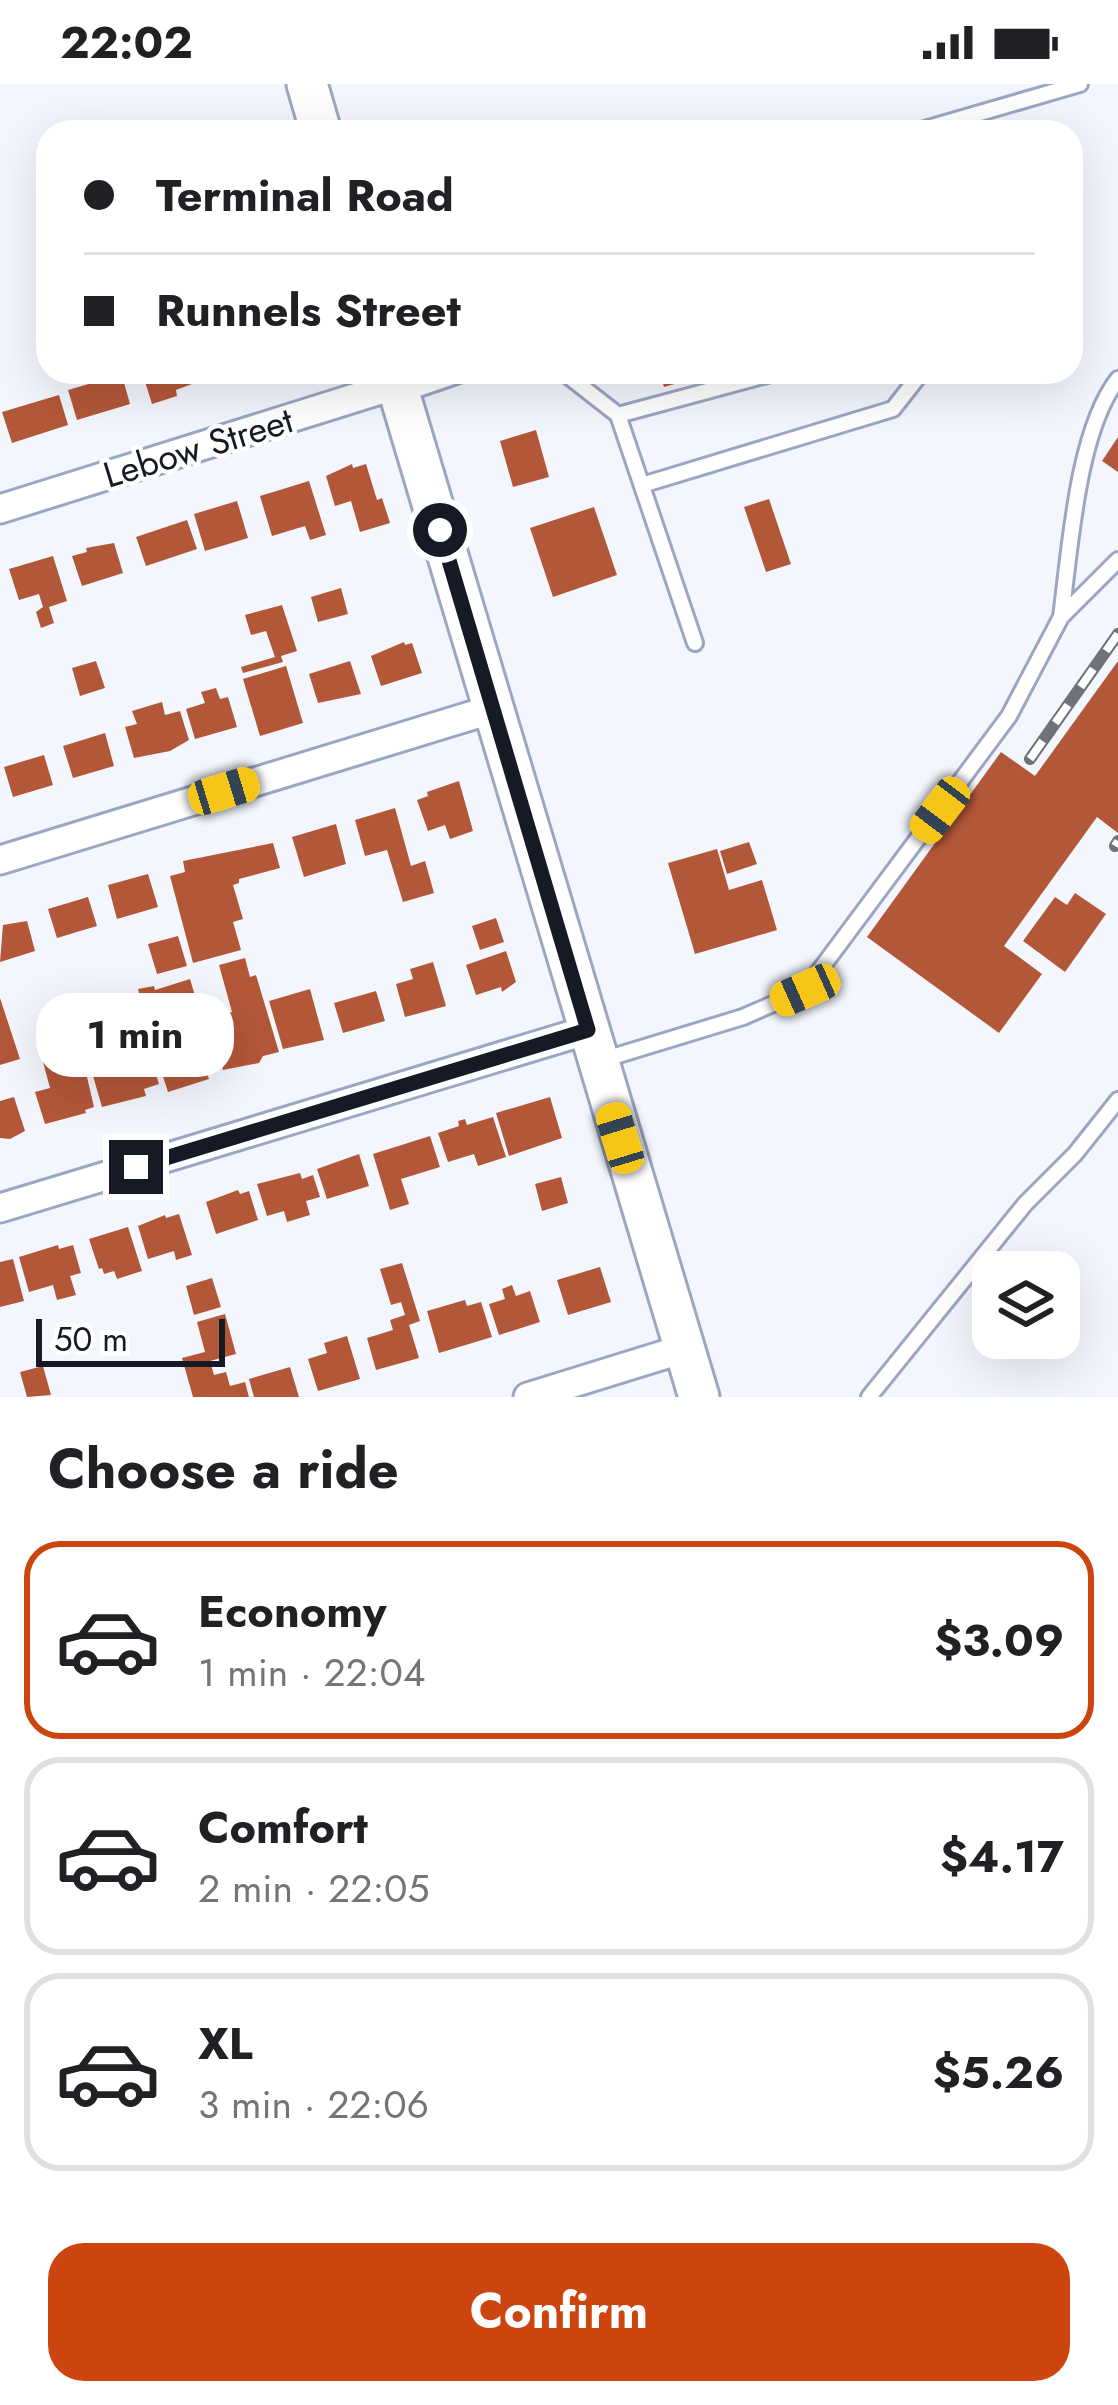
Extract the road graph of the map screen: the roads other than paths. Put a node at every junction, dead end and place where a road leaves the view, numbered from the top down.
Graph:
1 (307, 84) edge
2 (1080, 84) edge
3 (318, 120) edge
4 (956, 120) edge
5 (1118, 380) edge
6 (396, 384) edge
7 (578, 384) edge
8 (733, 384) edge
9 (913, 384) edge
10 (618, 415) junction
11 (642, 485) junction
12 (0, 509) edge
13 (1118, 560) edge
14 (1060, 617) junction
15 (694, 643) dead end
16 (493, 710) junction
17 (0, 860) edge
18 (592, 1046) junction
19 (1118, 1100) edge
20 (0, 1208) edge
21 (683, 1349) junction
22 (528, 1397) edge
23 (699, 1397) edge
24 (869, 1397) edge

1 - 3 main road
2 - 4 lane
5 - 14 lane
6 - 12 street, Lebow Street
6 - 16 main road
7 - 10 lane
8 - 10 lane
9 - 11 lane
10 - 11 lane
11 - 15 lane
13 - 14 lane
14 - 18 lane
16 - 17 street
16 - 18 main road
18 - 20 street
18 - 21 main road
19 - 24 lane
21 - 22 street
21 - 23 main road

